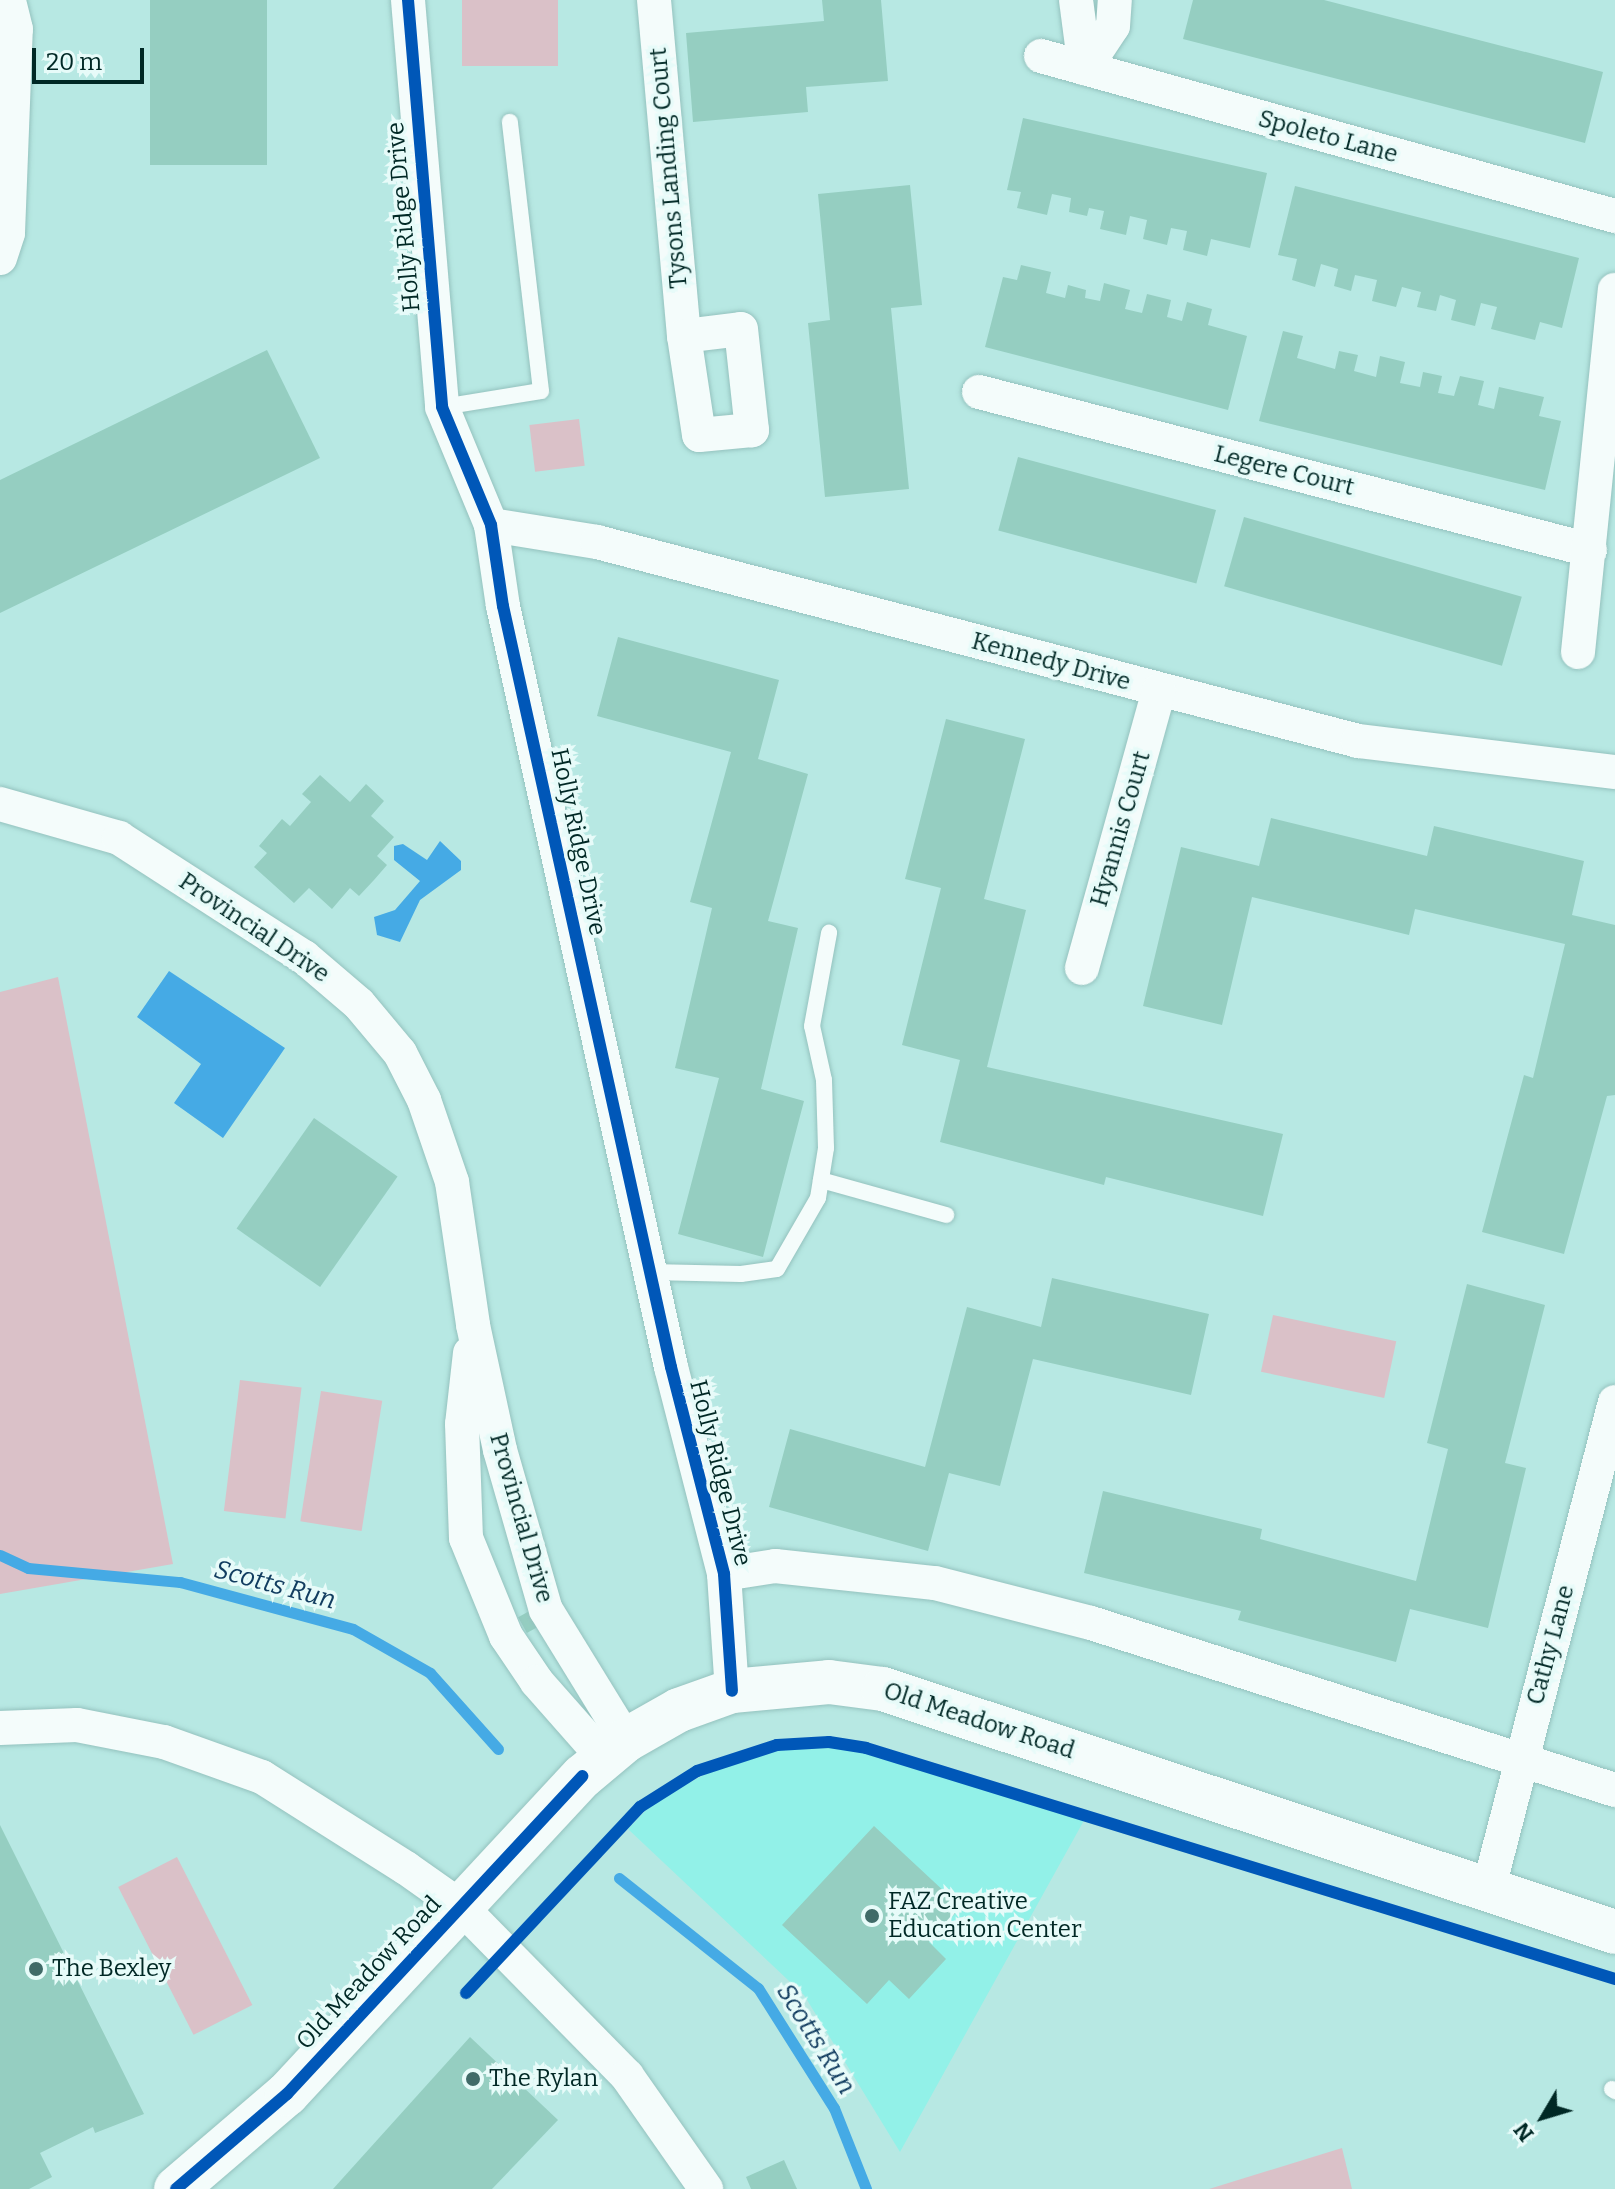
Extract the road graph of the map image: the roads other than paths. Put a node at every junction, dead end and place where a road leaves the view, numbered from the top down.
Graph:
1 (9, 0) edge
2 (408, 0) edge
3 (654, 0) edge
4 (1076, 0) edge
5 (1115, 0) edge
6 (1041, 56) dead end
7 (1085, 68) junction
8 (510, 122) dead end
9 (1615, 216) edge
10 (0, 258) edge
11 (1615, 290) edge
12 (684, 336) dead end
13 (979, 392) dead end
14 (442, 407) junction
15 (491, 525) junction
16 (1590, 550) junction
17 (1578, 652) dead end
18 (1159, 691) junction
19 (1615, 772) edge
20 (0, 804) edge
21 (829, 933) dead end
22 (1082, 968) dead end
23 (821, 1180) junction
24 (946, 1215) dead end
25 (650, 1272) junction
26 (473, 1325) junction
27 (1615, 1402) edge
28 (724, 1574) junction
29 (732, 1691) junction
30 (0, 1728) edge
31 (615, 1749) junction
32 (1521, 1760) junction
33 (1615, 1790) edge
34 (1489, 1887) junction
35 (461, 1907) junction
36 (1615, 1932) edge
37 (176, 2189) edge
38 (706, 2189) edge

1 - 10 street
2 - 14 street, Holly Ridge Drive
3 - 12 street, Tysons Landing Court
4 - 7 street
5 - 7 street
6 - 7 street, Spoleto Lane
7 - 9 street, Spoleto Lane
8 - 14 lane
11 - 16 street
13 - 16 street, Legere Court
14 - 15 street, Holly Ridge Drive
15 - 18 street, Kennedy Drive
15 - 25 street, Holly Ridge Drive
16 - 17 street
18 - 19 street, Kennedy Drive
18 - 22 street, Hyannis Court
20 - 26 street, Provincial Drive
21 - 23 lane
23 - 24 lane
23 - 25 lane
25 - 28 street, Holly Ridge Drive
26 - 31 street, Provincial Drive
26 - 31 street, Provincial Drive
27 - 32 street, Cathy Lane
28 - 29 street, Holly Ridge Drive
28 - 32 street
29 - 31 street, Old Meadow Road
29 - 34 street, Old Meadow Road
30 - 35 street
31 - 35 street, Old Meadow Road
32 - 33 street
32 - 34 street, Cathy Lane
34 - 36 street, Old Meadow Road
35 - 37 street, Old Meadow Road
35 - 38 street

